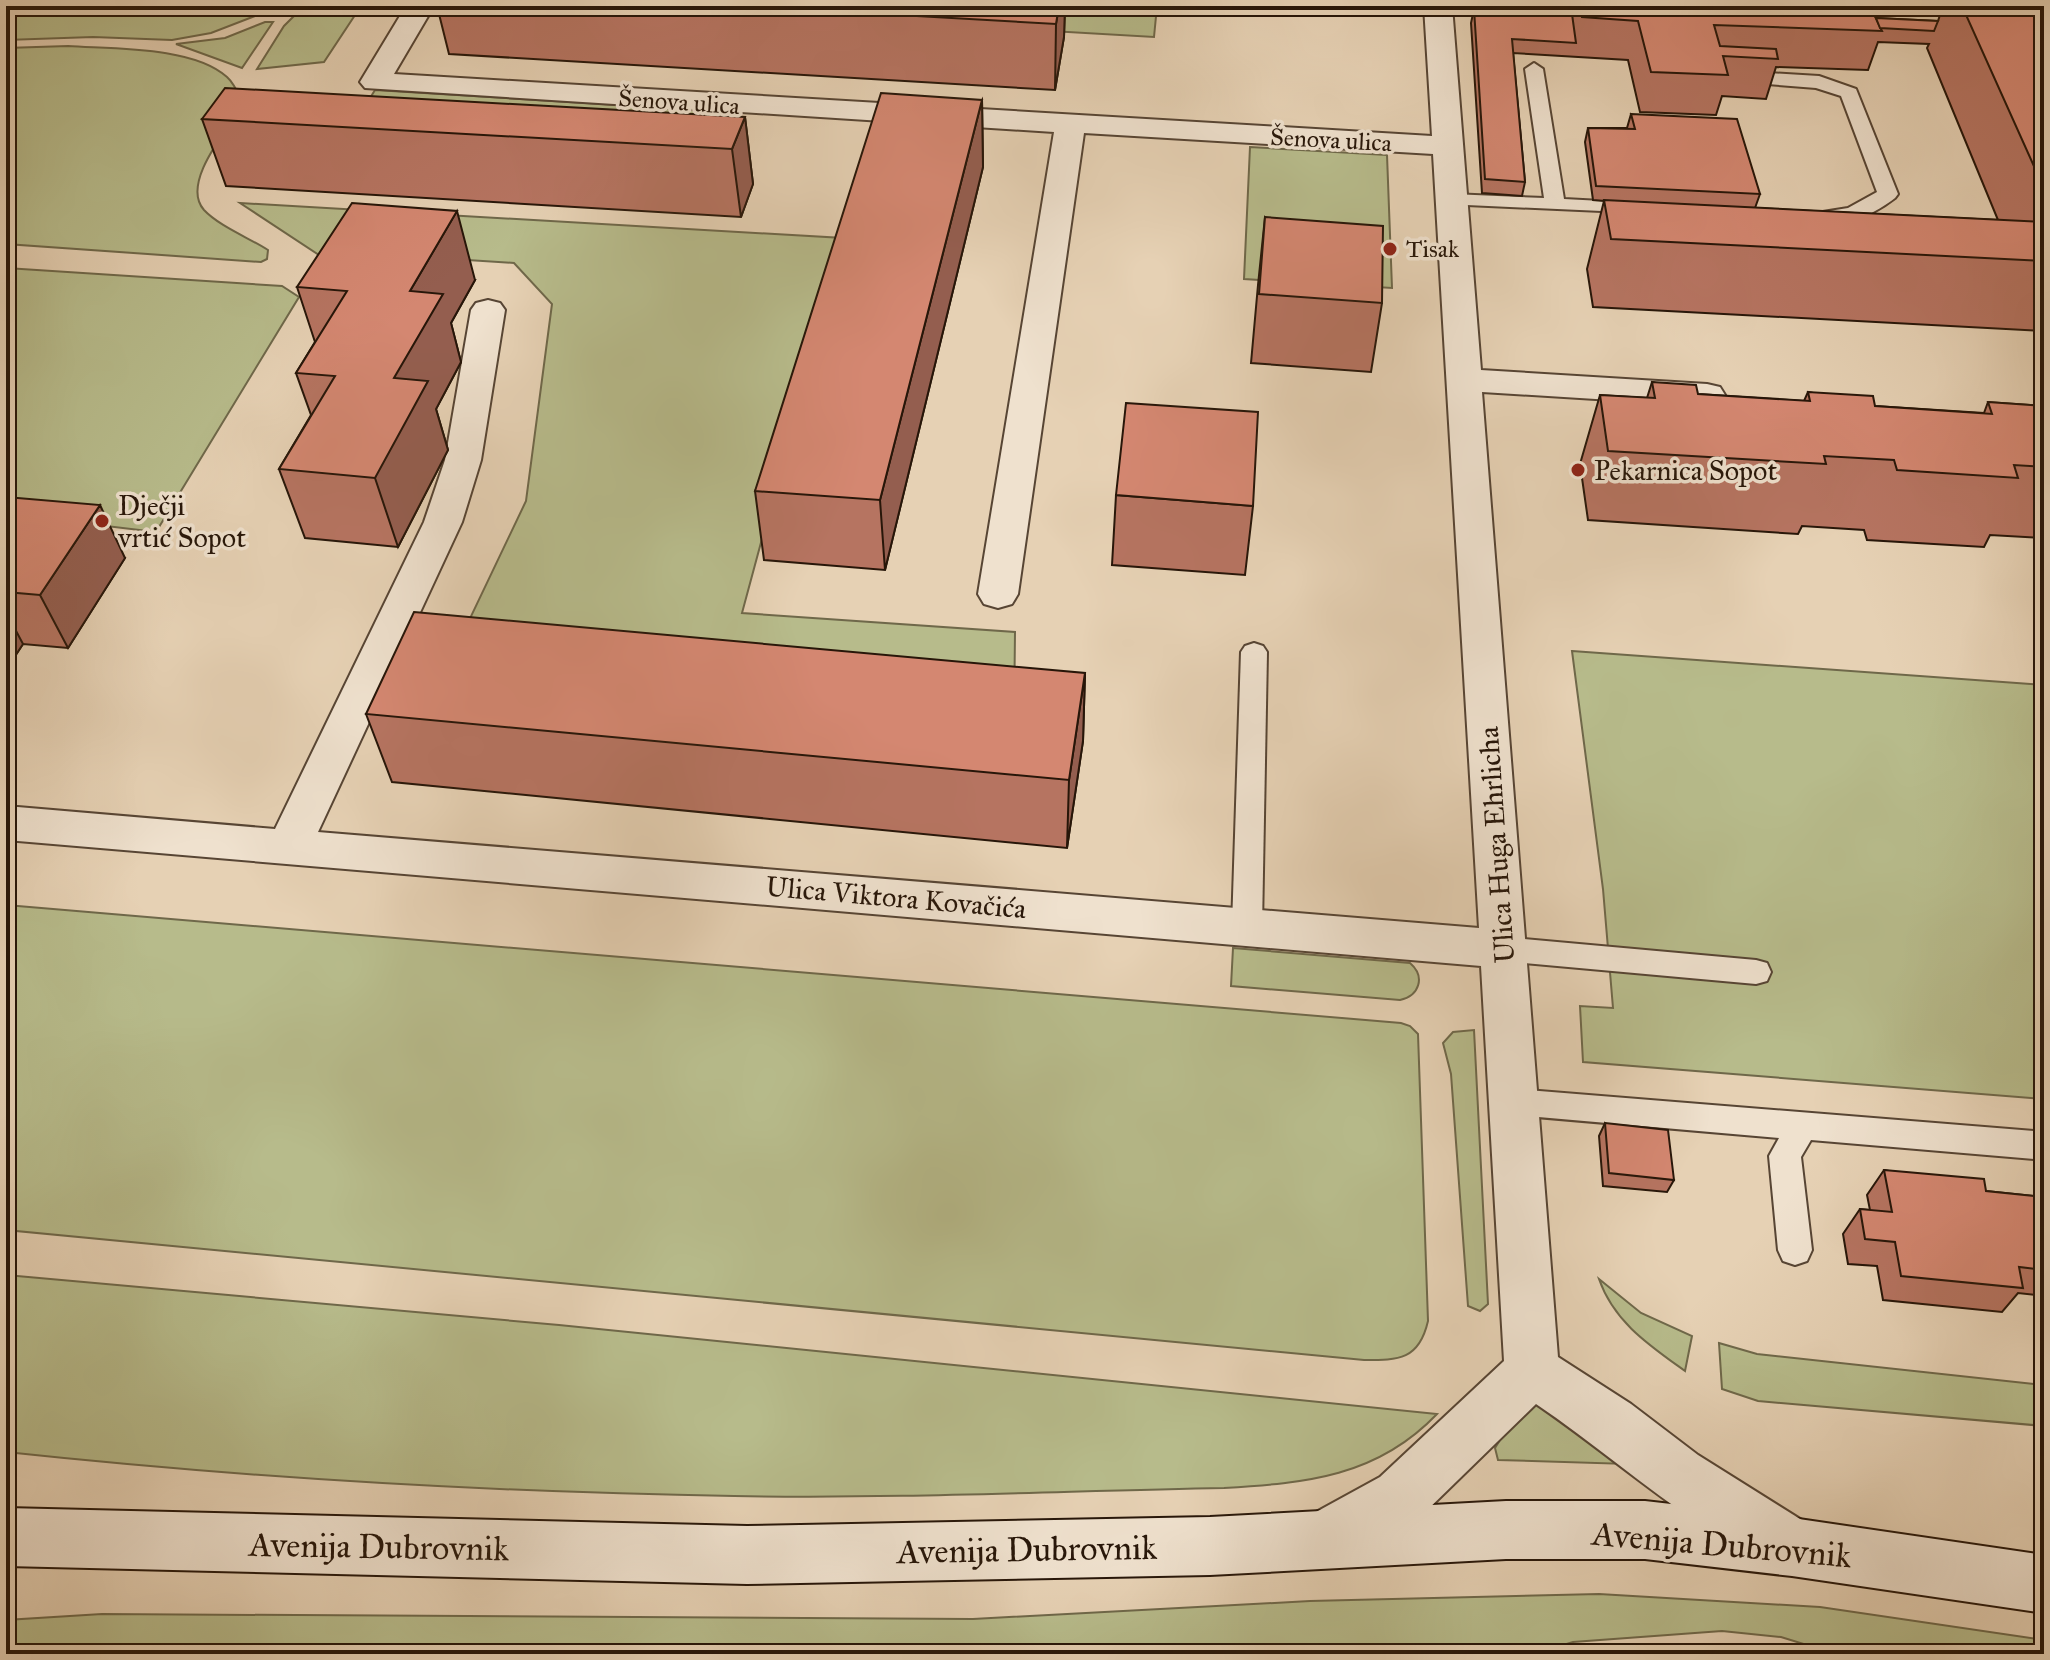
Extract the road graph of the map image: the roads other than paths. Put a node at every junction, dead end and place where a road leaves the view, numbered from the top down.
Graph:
1 (420, 6) edge
2 (1438, 6) edge
3 (1534, 69) dead end
4 (1736, 77) edge
5 (1070, 125) junction
6 (1449, 146) junction
7 (1452, 200) junction
8 (1555, 205) junction
9 (1662, 210) edge
10 (1800, 217) edge
11 (488, 310) dead end
12 (1466, 380) junction
13 (1746, 398) edge
14 (998, 594) dead end
15 (1254, 652) dead end
16 (6, 823) edge
17 (289, 846) junction
18 (1247, 927) junction
19 (1503, 949) junction
20 (1756, 972) dead end
21 (1514, 1102) junction
22 (1802, 1127) junction
23 (2034, 1145) dead end
24 (1795, 1250) dead end
25 (1532, 1371) junction
26 (6, 1537) edge
27 (1322, 1540) junction
28 (1792, 1547) junction
29 (2044, 1584) edge

1 - 5 street, Šenova ulica
2 - 6 street, Ulica Huga Ehrlicha
3 - 8 lane
4 - 10 lane
5 - 6 street, Šenova ulica
5 - 14 street
6 - 7 street, Ulica Huga Ehrlicha
7 - 8 lane
7 - 12 street, Ulica Huga Ehrlicha
8 - 9 lane
11 - 17 street
12 - 13 street
12 - 19 street, Ulica Huga Ehrlicha
15 - 18 lane
16 - 17 street, Ulica Viktora Kovačića
17 - 18 street, Ulica Viktora Kovačića
18 - 19 street, Ulica Viktora Kovačića
19 - 20 lane
19 - 21 street, Ulica Huga Ehrlicha
21 - 22 lane
21 - 25 street, Ulica Huga Ehrlicha
22 - 23 lane
22 - 24 lane
25 - 27 street
25 - 28 street
26 - 27 street, Avenija Dubrovnik
27 - 28 street, Avenija Dubrovnik
28 - 29 street, Avenija Dubrovnik

